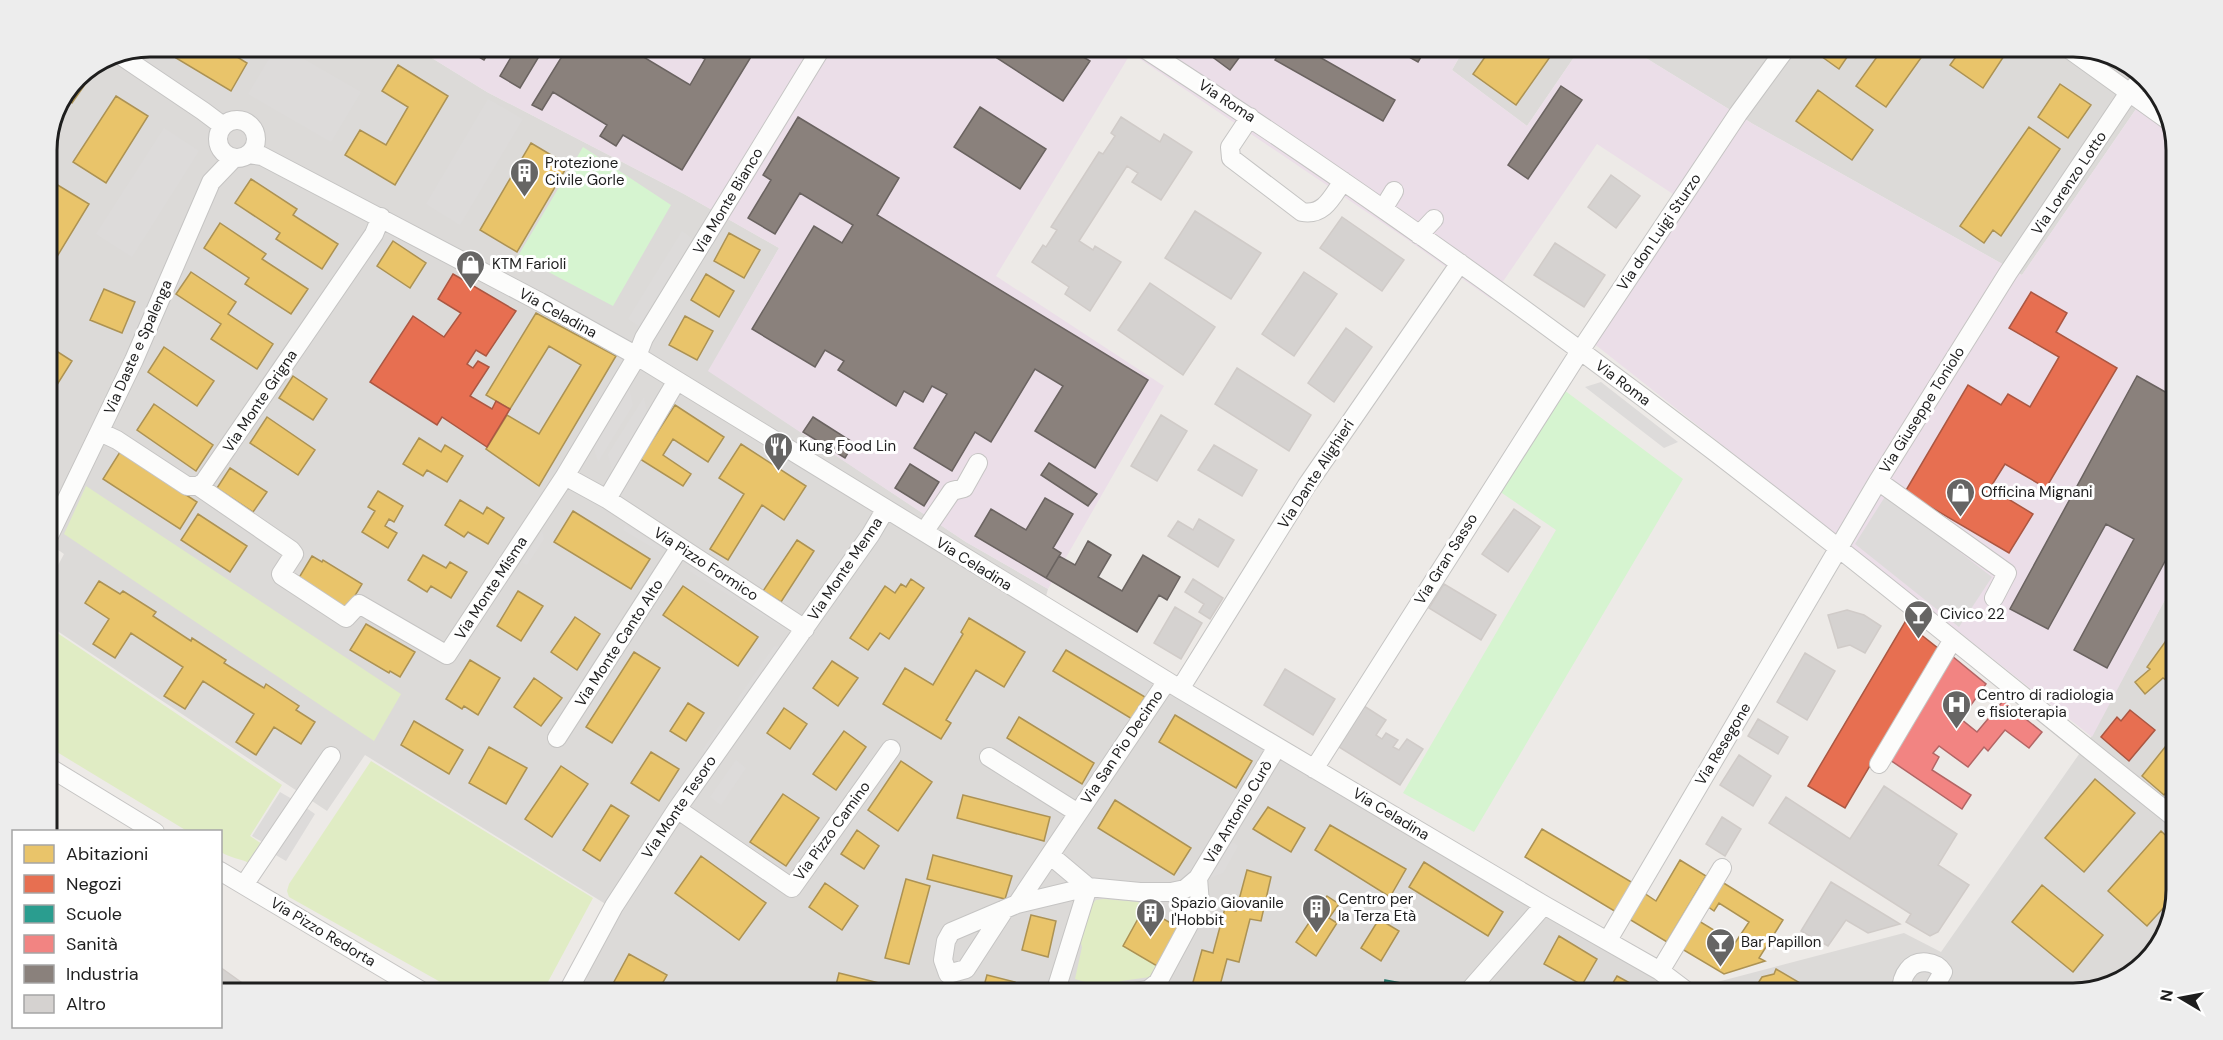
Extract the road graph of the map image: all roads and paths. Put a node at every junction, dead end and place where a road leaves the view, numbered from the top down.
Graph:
1 (815, 57) edge
2 (1159, 57) edge
3 (1779, 57) edge
4 (2082, 58) edge
5 (128, 60) edge
6 (2138, 84) edge
7 (2130, 93) junction
8 (2158, 113) edge
9 (1250, 117) junction
10 (223, 126) junction
11 (241, 156) junction
12 (1343, 181) junction
13 (1394, 192) dead end
14 (1383, 209) junction
15 (381, 217) junction
16 (1434, 219) dead end
17 (1419, 235) junction
18 (1460, 264) junction
19 (2008, 273) joint
20 (1580, 351) junction
21 (636, 356) junction
22 (676, 382) junction
23 (100, 432) junction
24 (978, 463) dead end
25 (565, 476) junction
26 (1878, 481) junction
27 (198, 486) junction
28 (607, 499) junction
29 (885, 510) junction
30 (57, 520) edge
31 (924, 532) junction
32 (680, 547) junction
33 (1839, 548) junction
34 (1994, 598) dead end
35 (805, 629) junction
36 (1952, 641) junction
37 (1174, 685) junction
38 (557, 738) dead end
39 (1277, 747) junction
40 (891, 748) dead end
41 (331, 756) dead end
42 (989, 757) dead end
43 (1879, 764) dead end
44 (1314, 769) junction
45 (57, 772) edge
46 (676, 809) junction
47 (2166, 811) edge
48 (1078, 813) junction
49 (153, 830) edge
50 (1050, 855) junction
51 (1722, 868) dead end
52 (222, 872) edge
53 (1198, 878) junction
54 (244, 885) junction
55 (1088, 887) junction
56 (1544, 905) junction
57 (1608, 940) junction
58 (1660, 971) junction
59 (408, 983) edge
60 (572, 983) edge
61 (1058, 983) edge
62 (1162, 983) edge
63 (1476, 983) edge
64 (1676, 983) edge
65 (1903, 983) edge
66 (1936, 983) edge

1 - 21 street, Via Monte Bianco
2 - 9 street, Via Roma
3 - 20 street, Via don Luigi Sturzo
4 - 7 street
5 - 10 street
6 - 7 street, Via Lorenzo Lotto
7 - 8 street
7 - 19 street, Via Lorenzo Lotto
9 - 12 street, Via Roma
9 - 12 street
10 - 11 street
10 - 11 street
11 - 15 street, Via Celadina
11 - 23 street, Via Daste e Spalenga
12 - 14 street, Via Roma
13 - 14 street
14 - 17 street, Via Roma
15 - 21 street, Via Celadina
15 - 27 street, Via Monte Grigna
16 - 17 street
17 - 18 street, Via Roma
18 - 20 street, Via Roma
18 - 37 street, Via Dante Alighieri
19 - 26 street, Via Giuseppe Toniolo
20 - 33 street, Via Roma
20 - 44 street, Via Gran Sasso
21 - 22 street, Via Celadina
21 - 25 street, Via Monte Bianco
22 - 28 street
22 - 29 street, Via Celadina
23 - 27 street
23 - 30 street, Via Daste e Spalenga
24 - 31 street
25 - 27 street, Via Monte Misma
25 - 28 street, Via Pizzo Formico
26 - 33 street, Via Giuseppe Toniolo
26 - 34 street
28 - 32 street, Via Pizzo Formico
29 - 31 street, Via Celadina
29 - 35 street, Via Monte Menna
31 - 37 street, Via Celadina
32 - 35 street, Via Pizzo Formico
32 - 38 street, Via Monte Canto Alto
33 - 36 street, Via Roma
33 - 57 street, Via Resegone
35 - 46 street, Via Monte Tesoro
36 - 43 street
36 - 47 street, Via Roma
37 - 39 street, Via Celadina
37 - 48 street, Via San Pio Decimo
39 - 44 street, Via Celadina
39 - 53 street, Via Antonio Curò
40 - 46 street, Via Pizzo Camino
41 - 54 street
42 - 48 street, Via San Pio Decimo
44 - 56 street, Via Celadina
45 - 49 street
46 - 60 street, Via Monte Tesoro
48 - 50 street, Via San Pio Decimo
50 - 55 street
50 - 55 street, Via San Pio Decimo
51 - 58 street
52 - 54 street, Via Pizzo Redorta
53 - 55 street, Via Antonio Curò
53 - 62 street, Via Antonio Curò
54 - 59 street, Via Pizzo Redorta
55 - 61 street
56 - 57 street, Via Celadina
56 - 63 street
57 - 58 street, Via Celadina
58 - 64 street, Via Celadina
65 - 66 street

